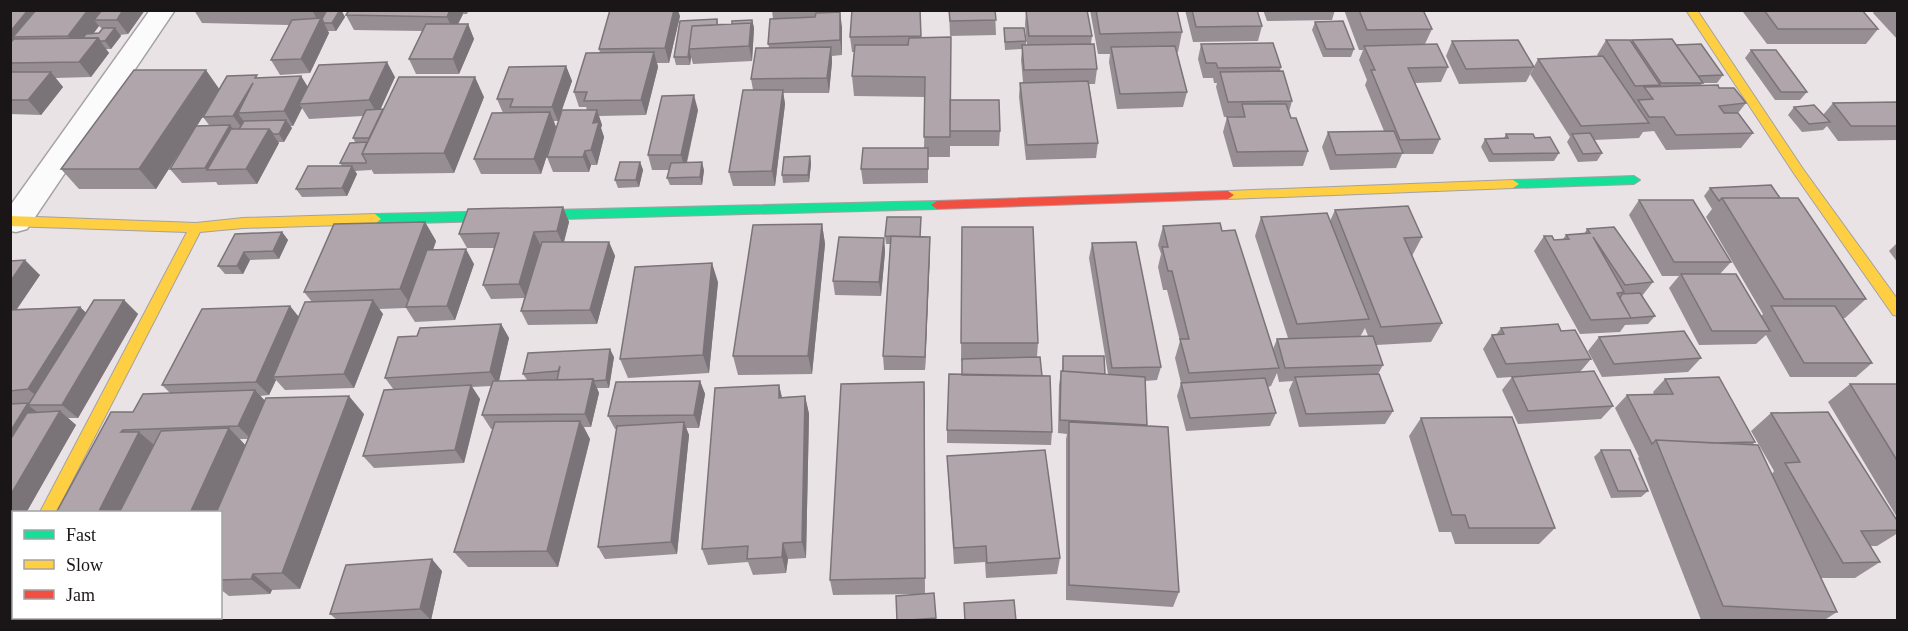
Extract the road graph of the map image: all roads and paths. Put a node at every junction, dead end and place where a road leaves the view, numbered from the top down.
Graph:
1 (163, 10) edge
2 (1691, 10) edge
3 (1634, 180) dead end
4 (13, 221) edge
5 (196, 228) junction
6 (1898, 311) edge
7 (49, 511) edge

1 - 4 street
2 - 6 street
3 - 5 street
4 - 5 street
5 - 7 street

